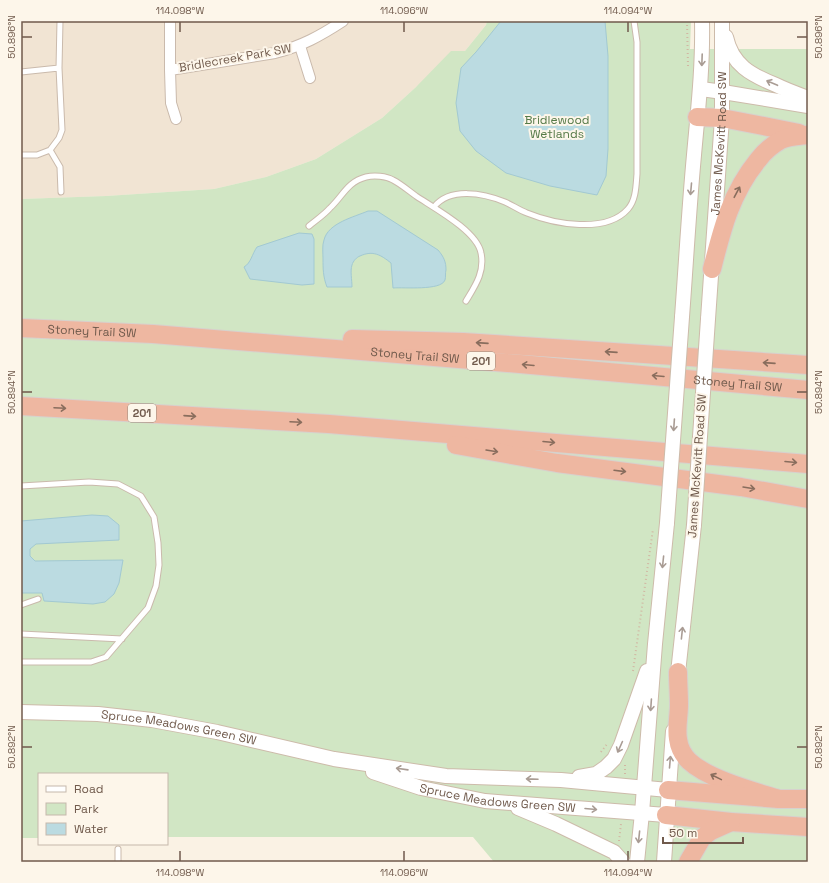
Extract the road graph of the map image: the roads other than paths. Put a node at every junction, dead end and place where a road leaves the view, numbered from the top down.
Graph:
1 (60, 21) edge
2 (170, 21) edge
3 (343, 21) edge
4 (634, 21) edge
5 (702, 21) edge
6 (722, 21) edge
7 (300, 46) junction
8 (59, 68) junction
9 (170, 70) junction
10 (21, 72) edge
11 (310, 78) dead end
12 (701, 89) junction
13 (723, 92) junction
14 (808, 98) edge
15 (808, 106) edge
16 (697, 117) junction
17 (722, 118) junction
18 (176, 119) dead end
19 (808, 135) edge
20 (50, 150) junction
21 (21, 155) edge
22 (61, 192) dead end
23 (434, 208) junction
24 (309, 226) dead end
25 (712, 269) junction
26 (466, 302) dead end
27 (21, 328) edge
28 (153, 334) junction
29 (808, 365) edge
30 (808, 390) edge
31 (21, 406) edge
32 (329, 424) junction
33 (808, 464) edge
34 (21, 486) edge
35 (808, 499) edge
36 (38, 599) dead end
37 (21, 606) edge
38 (21, 634) edge
39 (122, 639) junction
40 (655, 644) junction
41 (21, 662) edge
42 (678, 672) junction
43 (21, 712) edge
44 (334, 759) junction
45 (561, 780) junction
46 (644, 787) junction
47 (668, 790) junction
48 (779, 799) junction
49 (808, 799) edge
50 (504, 802) junction
51 (642, 813) junction
52 (666, 815) junction
53 (731, 822) junction
54 (808, 827) edge
55 (118, 849) dead end
56 (118, 862) edge
57 (623, 862) edge
58 (637, 862) edge
59 (664, 862) edge
60 (688, 862) edge

1 - 8 lane
2 - 9 street, Bridlecreek Park SW
3 - 7 street, Bridlecreek Park SW
4 - 23 lane
5 -> 12 main road, James McKevitt Road SW
6 - 13 main road, James McKevitt Road SW
14 -> 6 main road
7 - 9 street, Bridlecreek Park SW
7 - 11 street
8 - 10 lane
8 - 20 lane
9 - 18 street
12 - 13 main road
12 - 16 main road, James McKevitt Road SW
13 - 15 main road
13 - 17 main road, James McKevitt Road SW
16 - 17 highway
16 -> 40 main road, James McKevitt Road SW, bridge
17 - 19 highway
17 - 25 main road, James McKevitt Road SW
25 -> 19 highway
20 - 21 lane
20 - 22 lane
23 - 24 lane
23 - 26 lane
42 -> 25 main road, James McKevitt Road SW, bridge
27 - 28 highway, Stoney Trail SW / 201
29 -> 28 highway
30 -> 28 highway, Stoney Trail SW / 201
31 -> 32 highway, 201
32 -> 33 highway, 201
32 -> 35 highway
34 - 39 lane
36 - 37 lane
38 - 39 lane
39 - 41 lane
40 -> 45 main road
40 -> 46 main road, James McKevitt Road SW
47 -> 42 main road, James McKevitt Road SW
48 -> 42 highway
43 - 44 main road, Spruce Meadows Green SW
45 -> 44 main road, Spruce Meadows Green SW
44 - 50 main road, Spruce Meadows Green SW
45 - 46 main road, Spruce Meadows Green SW
46 - 47 main road, Spruce Meadows Green SW
46 - 51 main road, James McKevitt Road SW
47 - 48 highway
47 - 52 main road, James McKevitt Road SW
48 - 49 highway
50 -> 51 main road, Spruce Meadows Green SW
50 - 57 main road
51 - 52 main road, Spruce Meadows Green SW
51 -> 58 main road, James McKevitt Road SW
52 - 53 highway
52 - 59 main road, James McKevitt Road SW
53 - 54 highway
53 - 60 highway
55 - 56 lane

